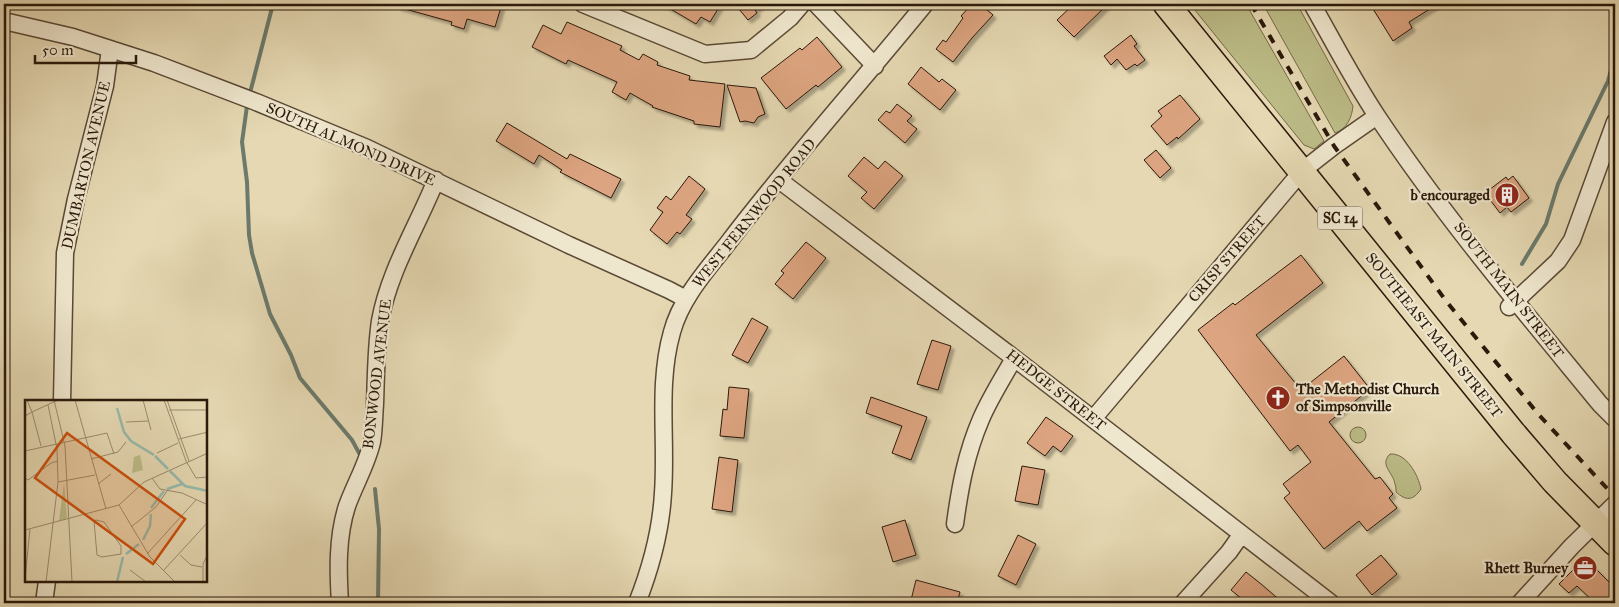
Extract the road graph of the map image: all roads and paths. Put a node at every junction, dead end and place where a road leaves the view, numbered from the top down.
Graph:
1 (583, 4) edge
2 (802, 4) edge
3 (816, 4) edge
4 (925, 4) edge
5 (1166, 4) edge
6 (1312, 4) edge
7 (4, 21) edge
8 (110, 48) junction
9 (875, 66) junction
10 (1377, 116) junction
11 (1615, 122) edge
12 (1302, 171) junction
13 (436, 180) junction
14 (779, 180) junction
15 (686, 299) junction
16 (1512, 305) junction
17 (1014, 358) junction
18 (62, 400) edge
19 (1092, 418) junction
20 (1615, 419) edge
21 (1615, 504) edge
22 (1595, 523) junction
23 (955, 524) dead end
24 (1241, 535) junction
25 (1615, 542) edge
26 (47, 582) edge
27 (44, 603) edge
28 (340, 603) edge
29 (637, 603) edge
30 (1183, 603) edge
31 (1331, 603) edge
32 (1520, 603) edge

1 - 2 street
3 - 9 street
4 - 9 street, WEST FERNWOOD ROAD
5 - 12 main road, SOUTHEAST MAIN STREET / SC 14
6 - 10 street, SOUTH MAIN STREET
7 - 8 street, SOUTH ALMOND DRIVE
8 - 13 street, SOUTH ALMOND DRIVE
8 - 18 street, DUMBARTON AVENUE
9 - 14 street, WEST FERNWOOD ROAD
10 - 12 street, CRISP STREET
10 - 16 street, SOUTH MAIN STREET
11 - 16 street
12 - 19 street, CRISP STREET
12 - 22 main road, SOUTHEAST MAIN STREET / SC 14
13 - 15 street, SOUTH ALMOND DRIVE
13 - 28 street, BONWOOD AVENUE
14 - 15 street, WEST FERNWOOD ROAD
14 - 17 street, HEDGE STREET
15 - 29 street, WEST FERNWOOD ROAD
16 - 20 street, SOUTH MAIN STREET
17 - 19 street, HEDGE STREET
17 - 23 street
19 - 24 street, HEDGE STREET
21 - 22 street
22 - 25 main road, SOUTHEAST MAIN STREET / SC 14
22 - 32 street
24 - 30 street
24 - 31 street, HEDGE STREET
26 - 27 street

